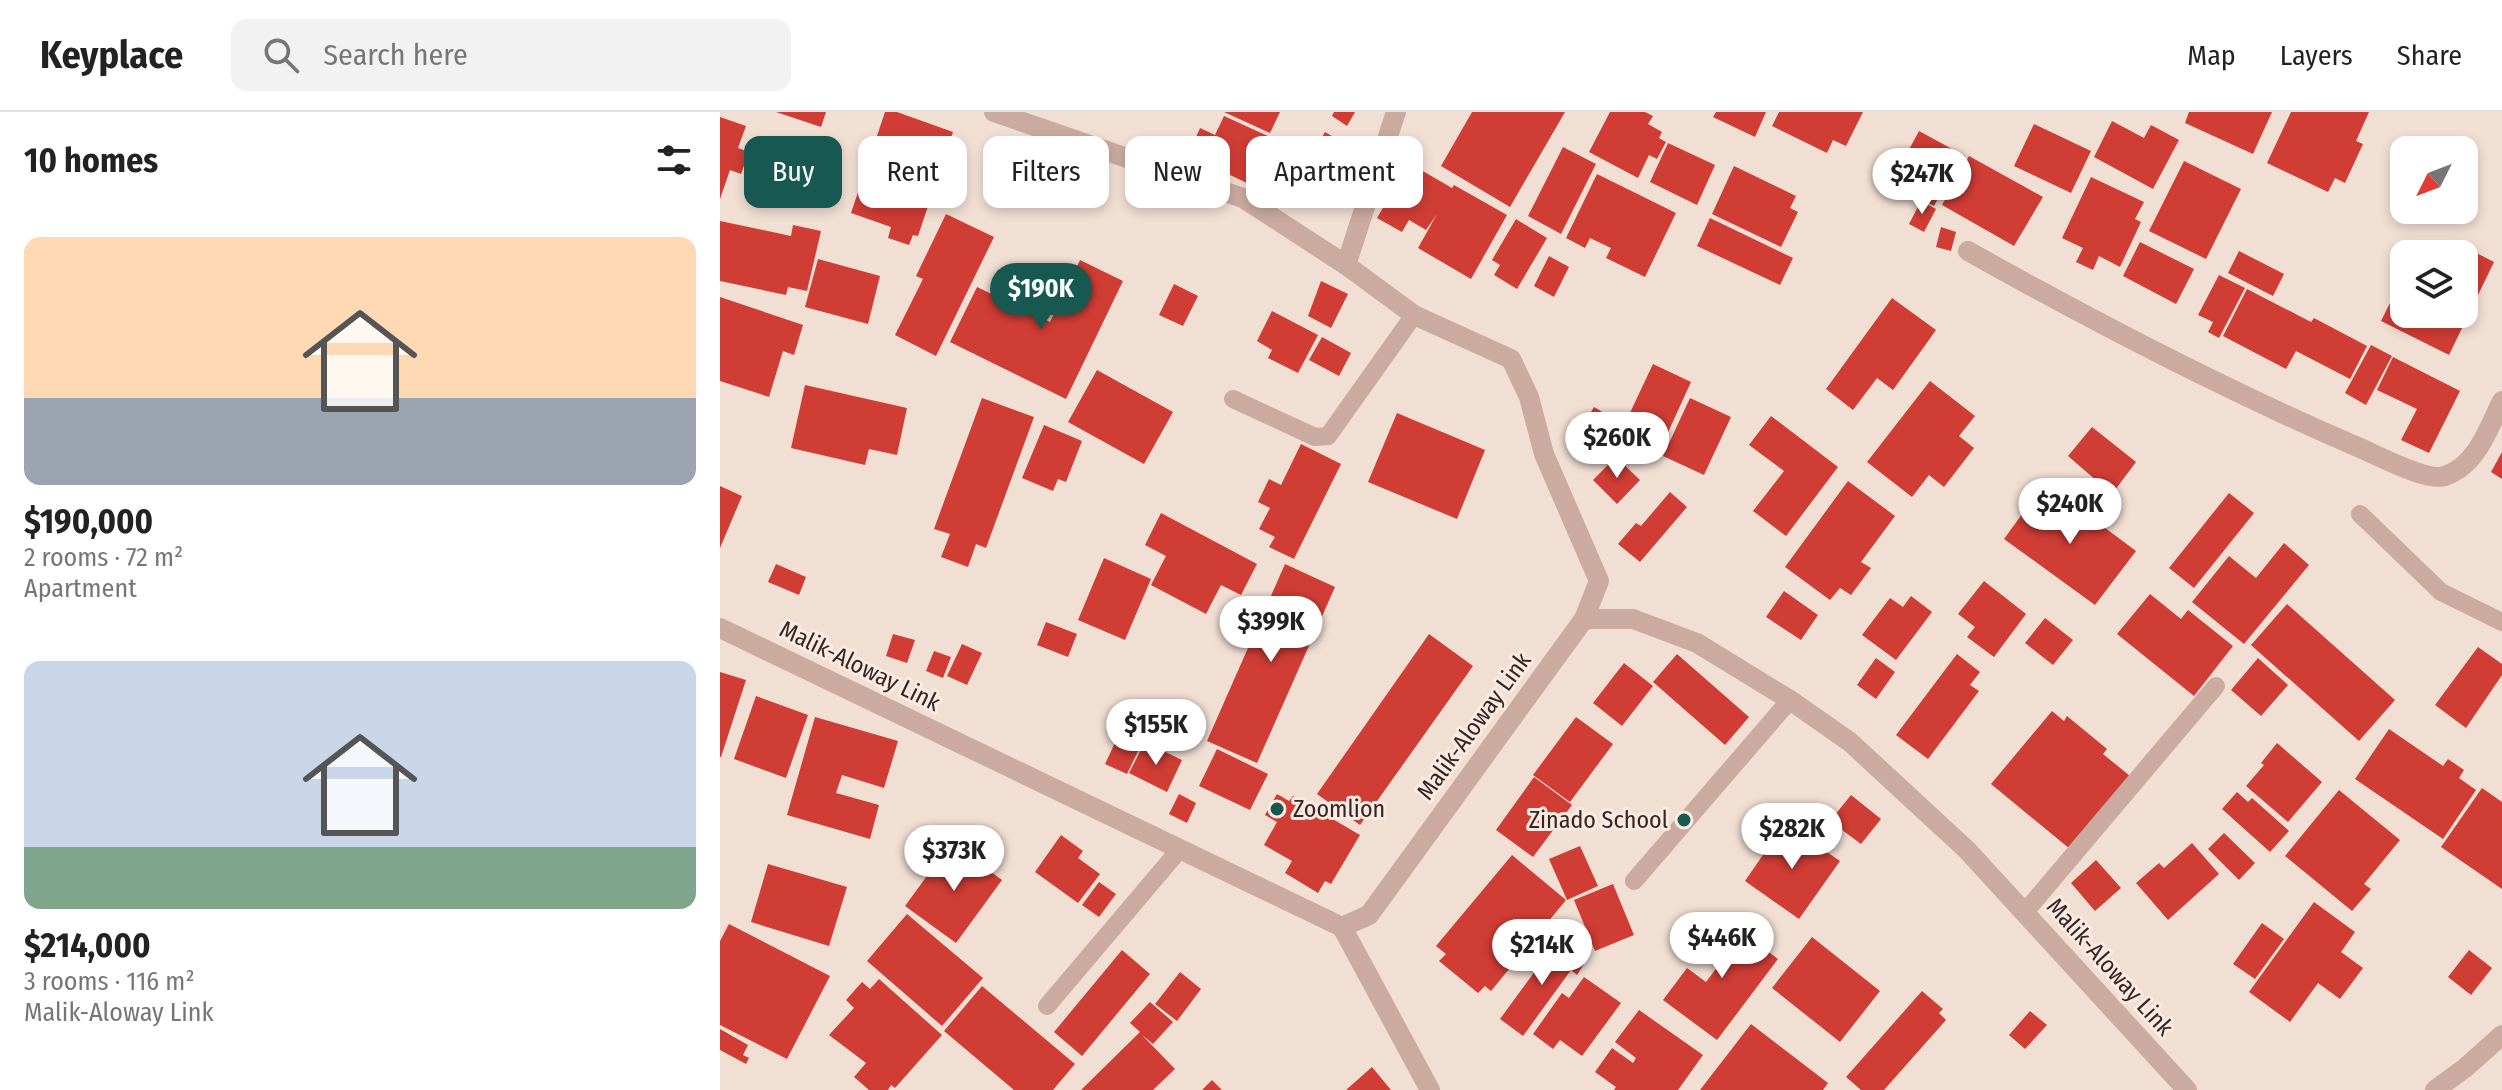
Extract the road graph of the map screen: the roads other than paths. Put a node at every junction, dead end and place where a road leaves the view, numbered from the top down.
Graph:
1 (994, 112) edge
2 (1396, 112) edge
3 (1968, 251) dead end
4 (1346, 265) junction
5 (1414, 315) junction
6 (1233, 399) dead end
7 (2502, 401) edge
8 (2360, 514) dead end
9 (1584, 619) junction
10 (2502, 622) edge
11 (720, 628) edge
12 (2216, 686) dead end
13 (1790, 700) junction
14 (1180, 849) junction
15 (1634, 881) dead end
16 (2025, 912) junction
17 (1342, 927) junction
18 (1047, 1006) dead end
19 (2502, 1035) edge
20 (1430, 1090) edge
21 (2187, 1090) edge
22 (2435, 1090) edge

1 - 4 street
2 - 4 street
3 - 7 street
4 - 5 street
5 - 6 lane
5 - 9 street
8 - 10 lane
9 - 13 street, Malik-Aloway Link
9 - 17 street, Malik-Aloway Link
11 - 14 street, Malik-Aloway Link
12 - 16 lane
13 - 15 lane
13 - 16 street, Malik-Aloway Link
14 - 17 street, Malik-Aloway Link
14 - 18 lane
16 - 21 street, Malik-Aloway Link
17 - 20 street
19 - 22 street

